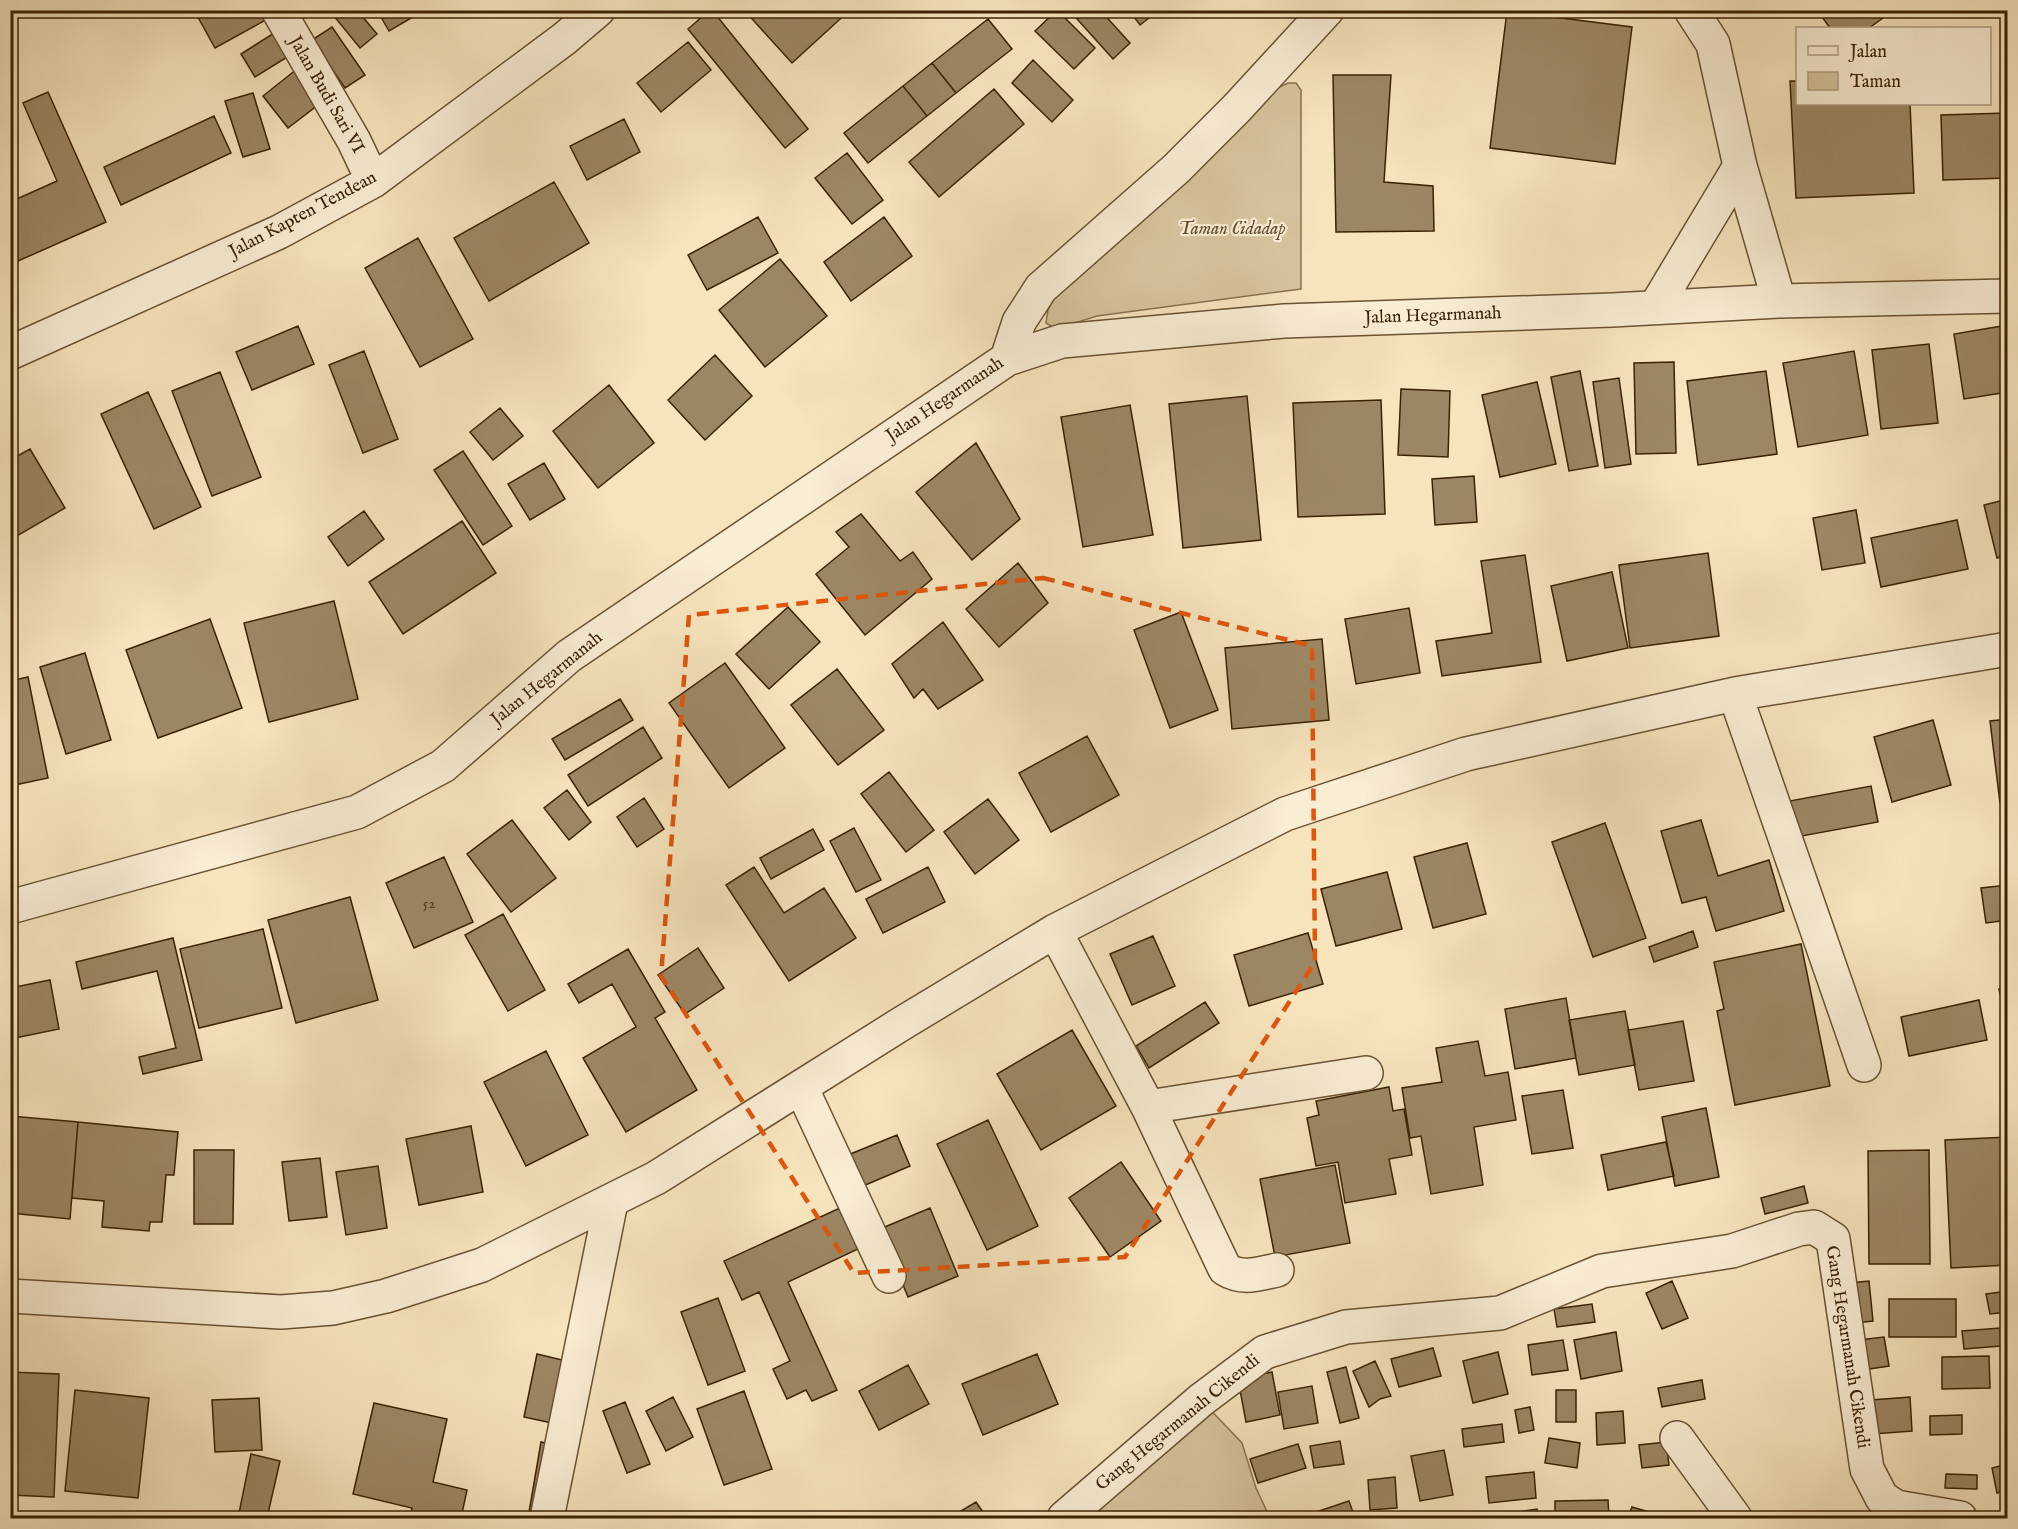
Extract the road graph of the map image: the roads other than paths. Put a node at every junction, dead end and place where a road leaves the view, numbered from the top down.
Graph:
1 (278, 10) edge
2 (598, 10) edge
3 (1327, 10) edge
4 (1691, 10) edge
5 (1740, 166) junction
6 (373, 181) junction
7 (2007, 296) edge
8 (1779, 301) junction
9 (1656, 306) junction
10 (10, 353) edge
11 (1006, 359) junction
12 (2007, 649) edge
13 (1735, 694) junction
14 (10, 907) edge
15 (1055, 931) junction
16 (1864, 1065) dead end
17 (1366, 1073) dead end
18 (801, 1087) junction
19 (1148, 1107) junction
20 (611, 1202) junction
21 (1277, 1270) dead end
22 (889, 1276) dead end
23 (10, 1296) edge
24 (1677, 1438) dead end
25 (547, 1518) edge
26 (1064, 1518) edge
27 (1735, 1518) edge
28 (1960, 1518) edge

1 - 6 street, Jalan Budi Sari VI
2 - 6 street, Jalan Kapten Tendean
3 - 11 street
4 - 5 street
5 - 8 street
5 - 9 street
6 - 10 street, Jalan Kapten Tendean
7 - 8 street, Jalan Hegarmanah
8 - 9 street, Jalan Hegarmanah
9 - 11 street, Jalan Hegarmanah
11 - 14 street, Jalan Hegarmanah
12 - 13 street
13 - 15 street
13 - 16 street
15 - 18 street
15 - 19 street
17 - 19 street
18 - 20 street
18 - 22 street
19 - 21 street
20 - 23 street
20 - 25 street
24 - 27 street
26 - 28 street, Gang Hegarmanah Cikendi

